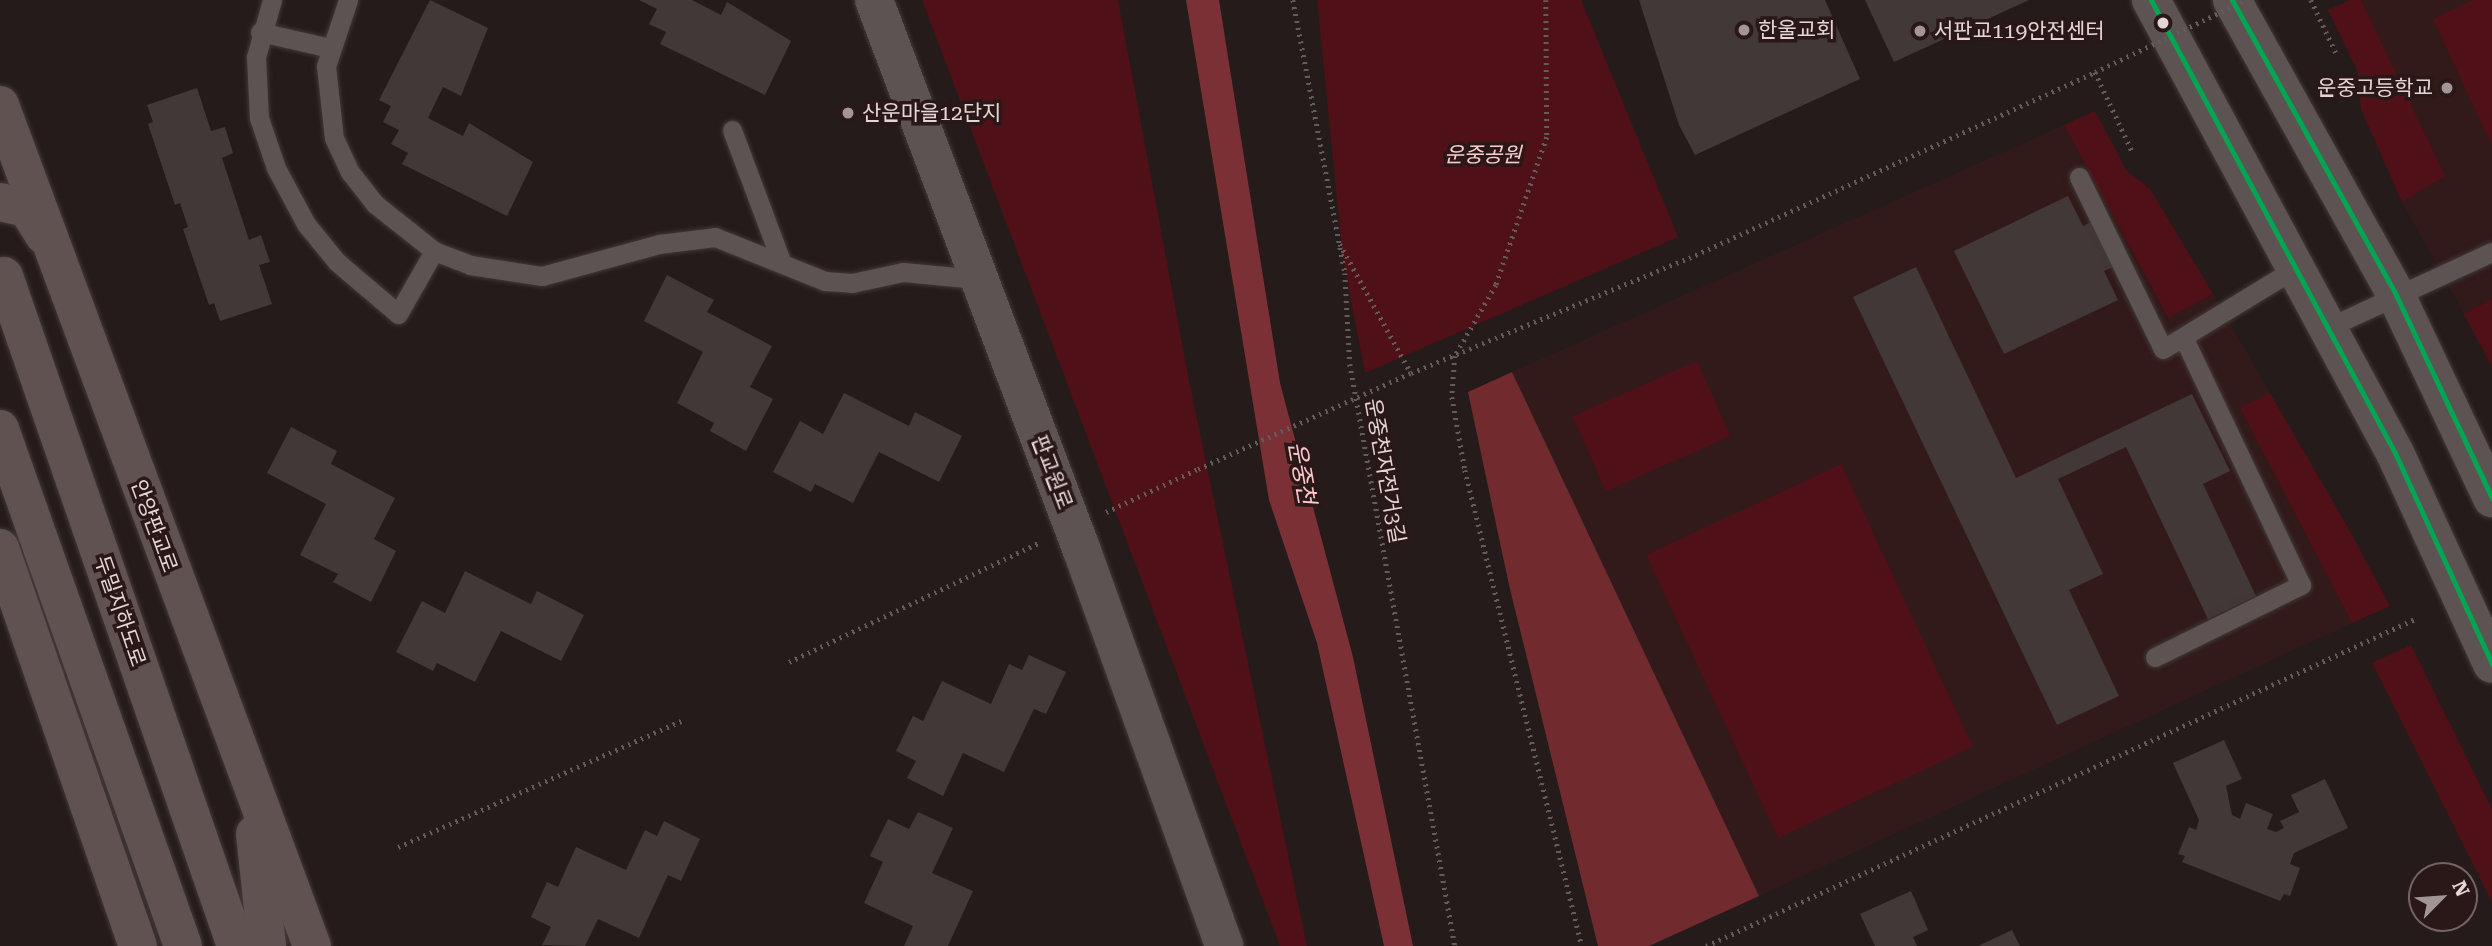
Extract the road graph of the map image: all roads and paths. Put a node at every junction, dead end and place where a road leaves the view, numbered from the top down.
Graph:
1 (272, 0) edge
2 (348, 0) edge
3 (874, 0) edge
4 (1293, 0) edge
5 (1546, 0) edge
6 (2151, 0) edge
7 (2232, 0) edge
8 (2246, 0) edge
9 (2311, 0) edge
10 (260, 32) junction
11 (330, 48) junction
12 (2337, 55) dead end
13 (2095, 72) junction
14 (0, 105) edge
15 (732, 130) dead end
16 (2133, 153) dead end
17 (2079, 177) dead end
18 (0, 202) edge
19 (47, 240) junction
20 (1340, 244) junction
21 (434, 251) junction
22 (2492, 252) edge
23 (781, 261) junction
24 (2294, 270) junction
25 (4, 275) dead end
26 (977, 279) junction
27 (2396, 295) junction
28 (2325, 329) junction
29 (2184, 339) junction
30 (1455, 356) junction
31 (1411, 373) junction
32 (0, 429) edge
33 (2492, 498) edge
34 (1073, 527) junction
35 (0, 548) edge
36 (2415, 619) dead end
37 (2155, 657) dead end
38 (789, 662) dead end
39 (2492, 664) edge
40 (681, 721) dead end
41 (249, 780) junction
42 (85, 799) junction
43 (398, 847) dead end
44 (138, 946) edge
45 (160, 946) edge
46 (183, 946) edge
47 (236, 946) edge
48 (267, 946) edge
49 (312, 946) edge
50 (1224, 946) edge
51 (1455, 946) edge
52 (1582, 946) edge
53 (1706, 946) edge

1 - 10 lane
2 - 11 lane
3 - 26 main road, 판교원로
4 - 20 path, 운중천자전거3길
5 - 30 path
6 - 24 main road
7 - 27 main road
8 - 13 path, bridge
9 - 12 path
10 - 11 lane
10 - 21 lane
11 - 21 lane
13 - 16 path
13 - 30 path
14 - 19 main road, 안양판교로
15 - 23 lane
17 - 29 lane
18 - 19 main road
19 - 41 main road, 안양판교로
20 - 31 path
20 - 51 path, 운중천자전거3길
21 - 23 lane
22 - 27 lane
23 - 26 lane
24 - 28 main road
24 - 29 lane
25 - 47 main road, 두밀지하도로
26 - 34 main road, 판교원로
27 - 28 lane
27 - 33 main road
28 - 39 main road
29 - 37 lane
30 - 31 path
30 - 52 path
31 - 34 path, bridge
32 - 46 main road
34 - 38 path
34 - 50 main road, 판교원로
35 - 42 main road
36 - 53 path
40 - 43 path
41 - 48 main road
41 - 49 main road, 안양판교로
42 - 44 main road
42 - 45 main road

